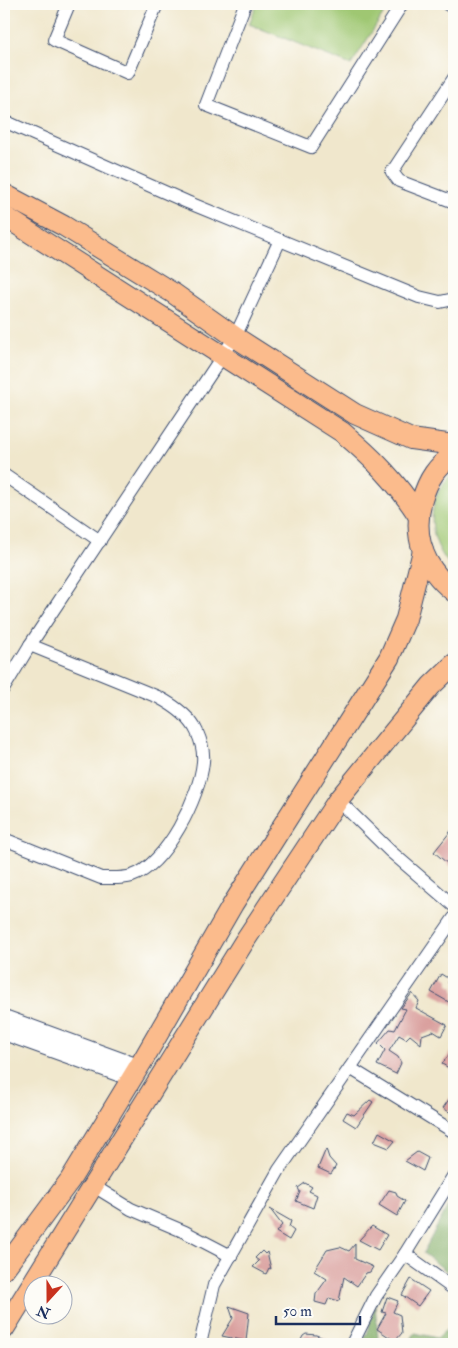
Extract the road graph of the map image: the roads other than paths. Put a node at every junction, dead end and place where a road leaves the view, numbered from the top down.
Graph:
1 (69, 4) edge
2 (157, 4) edge
3 (245, 4) edge
4 (402, 4) edge
5 (447, 4) edge
6 (454, 8) edge
7 (454, 78) edge
8 (4, 121) edge
9 (4, 194) edge
10 (454, 202) edge
11 (4, 216) edge
12 (280, 240) junction
13 (454, 299) edge
14 (235, 337) junction
15 (223, 356) junction
16 (454, 445) edge
17 (454, 454) edge
18 (4, 475) edge
19 (418, 515) junction
20 (100, 541) junction
21 (423, 551) junction
22 (454, 592) edge
23 (30, 645) junction
24 (454, 664) edge
25 (9, 668) edge
26 (4, 688) edge
27 (338, 800) junction
28 (4, 839) edge
29 (454, 906) edge
30 (454, 918) edge
31 (4, 1018) edge
32 (4, 1032) edge
33 (350, 1068) junction
34 (135, 1073) junction
35 (454, 1132) edge
36 (454, 1175) edge
37 (92, 1185) junction
38 (406, 1254) junction
39 (230, 1256) junction
40 (4, 1269) edge
41 (4, 1274) edge
42 (38, 1276) edge
43 (22, 1288) edge
44 (454, 1290) edge
45 (22, 1301) edge
46 (4, 1329) edge
47 (200, 1344) edge
48 (352, 1344) edge

1 - 2 street
3 - 4 street
5 - 6 street
7 - 10 street
8 - 12 street
9 - 14 main road
11 - 15 main road
12 - 13 street
12 - 14 street
14 - 15 street
14 - 16 main road
15 - 19 main road
15 - 20 street
17 - 19 main road
18 - 20 street
19 - 21 main road
20 - 23 street
21 - 22 main road
21 - 34 main road
23 - 25 street
23 - 28 street
24 - 27 main road
25 - 26 street
27 - 29 street
27 - 37 main road
30 - 33 street
31 - 34 street
32 - 34 street
33 - 35 street
33 - 39 street
34 - 40 main road
36 - 38 street
37 - 39 street
37 - 42 main road
38 - 44 street
38 - 48 street
39 - 47 street
41 - 43 main road
45 - 46 main road

